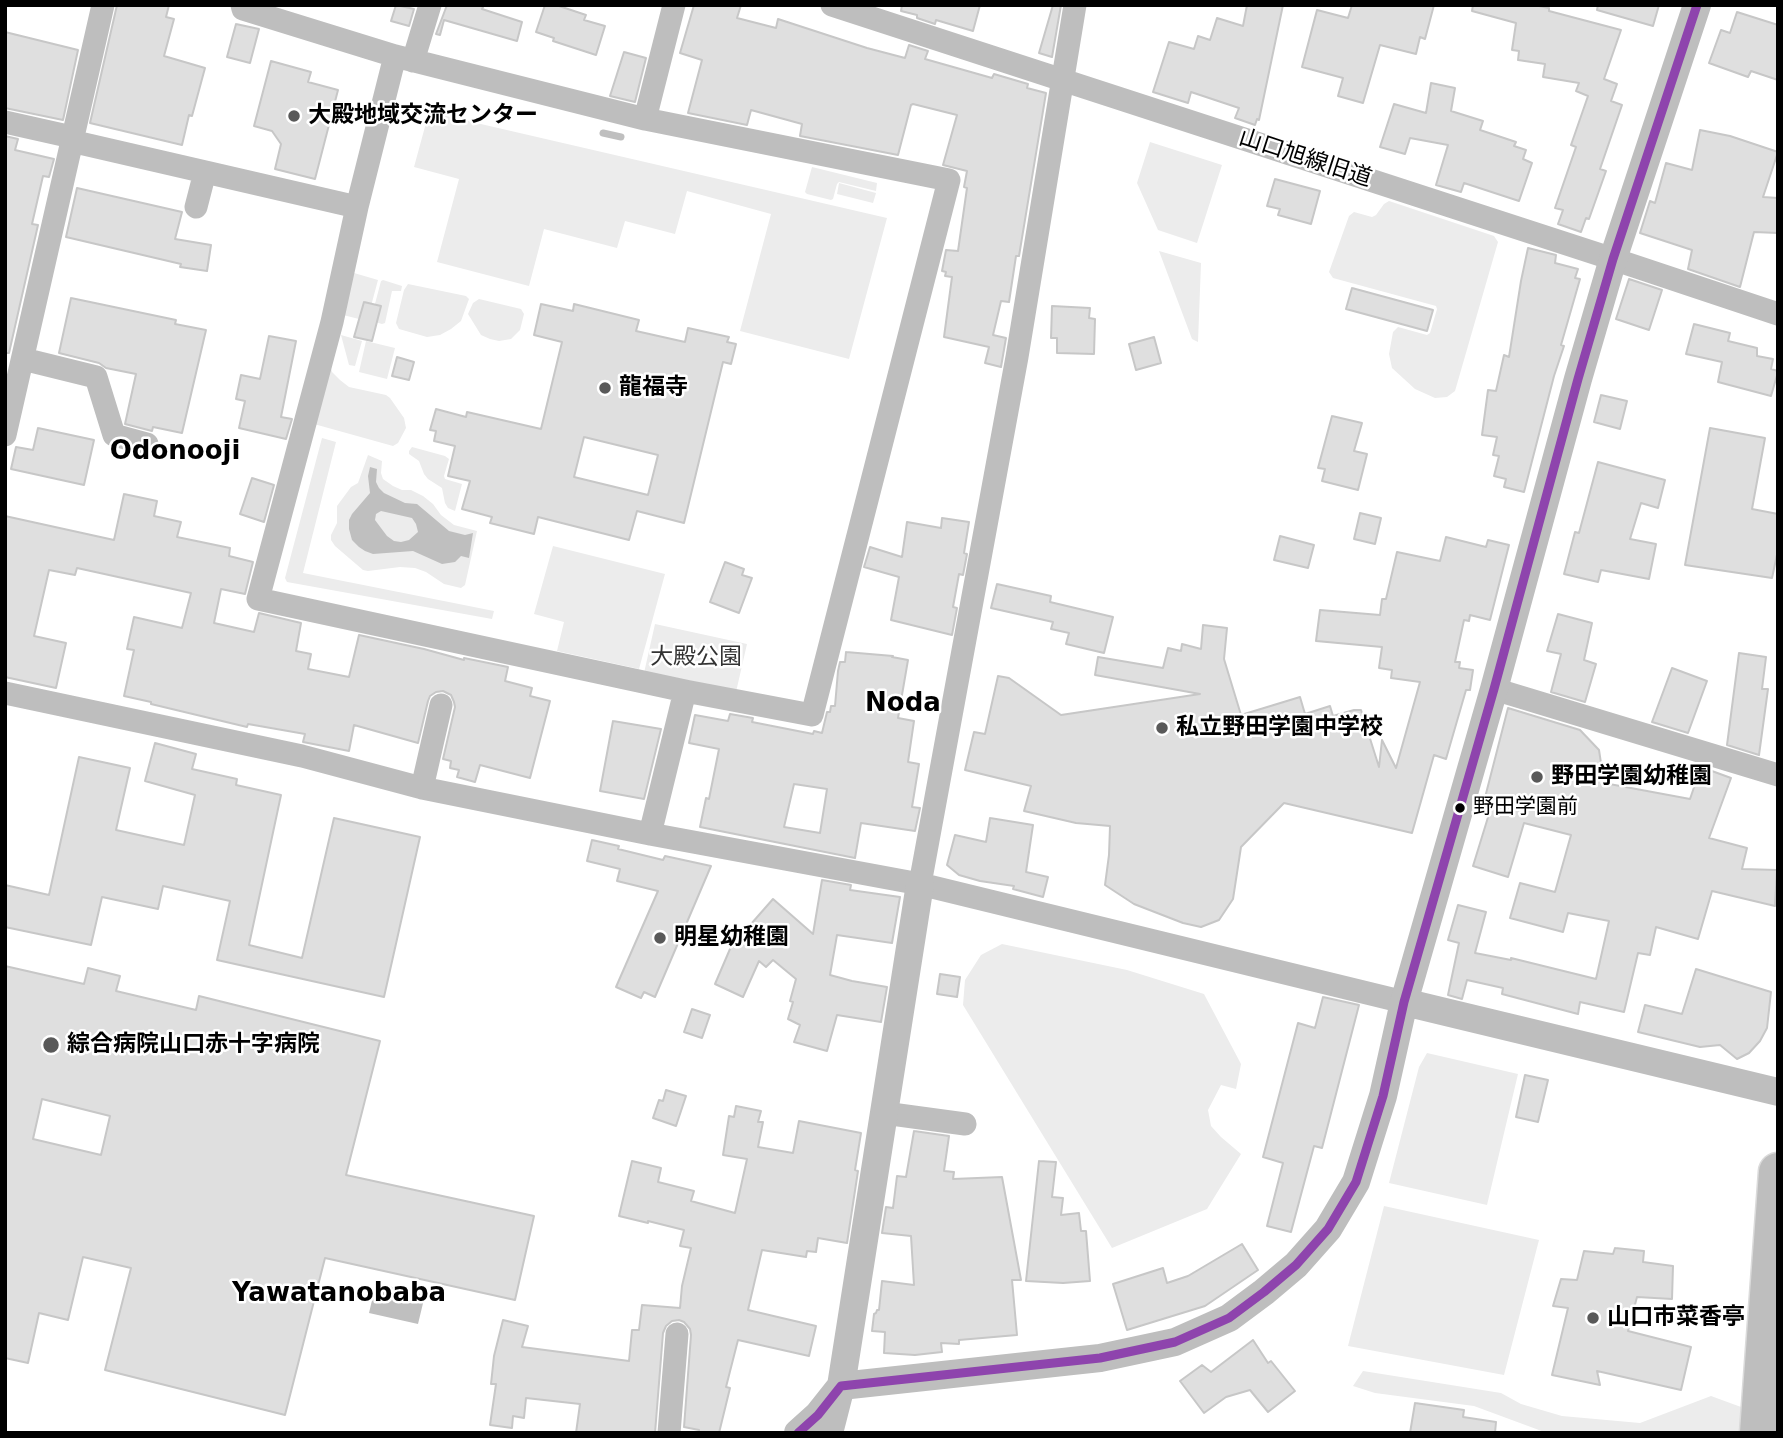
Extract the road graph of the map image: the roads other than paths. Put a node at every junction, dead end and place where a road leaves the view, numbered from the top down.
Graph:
1 (103, 5) edge
2 (242, 5) edge
3 (430, 5) edge
4 (674, 5) edge
5 (832, 5) edge
6 (1075, 5) edge
7 (1697, 5) edge
8 (404, 59) junction
9 (1064, 81) junction
10 (645, 119) junction
11 (5, 122) edge
12 (71, 139) junction
13 (205, 172) junction
14 (196, 207) dead end
15 (357, 207) junction
16 (1613, 259) junction
17 (1778, 314) edge
18 (23, 359) junction
19 (5, 435) edge
20 (147, 444) dead end
21 (1494, 689) junction
22 (685, 691) junction
23 (5, 693) edge
24 (441, 705) dead end
25 (1778, 775) edge
26 (422, 788) junction
27 (650, 834) junction
28 (920, 884) junction
29 (1404, 1002) junction
30 (1778, 1092) edge
31 (884, 1113) junction
32 (965, 1124) dead end
33 (1778, 1172) edge
34 (677, 1334) dead end
35 (841, 1386) junction
36 (669, 1433) edge
37 (798, 1433) edge
38 (829, 1433) edge
39 (1759, 1433) edge

1 - 12 street
2 - 8 street
3 - 8 street
4 - 10 street
5 - 9 street, 山口旭線旧道
6 - 9 street
7 - 16 street
8 - 10 street
8 - 15 street
9 - 16 street, 山口旭線旧道
9 - 28 street
10 - 22 street
11 - 12 street
12 - 13 street
12 - 18 street
13 - 14 street
13 - 15 street
15 - 22 street
16 - 17 street, 山口旭線旧道
16 - 21 street
18 - 19 street
18 - 20 street
21 - 25 street
21 - 29 street
22 - 27 street
23 - 26 street
24 - 26 street
26 - 27 street
27 - 28 street
28 - 29 street
28 - 31 street
29 - 30 street
29 - 35 street
31 - 32 street
31 - 35 street
33 - 39 highway
34 - 36 street
35 - 37 street
35 - 38 street

